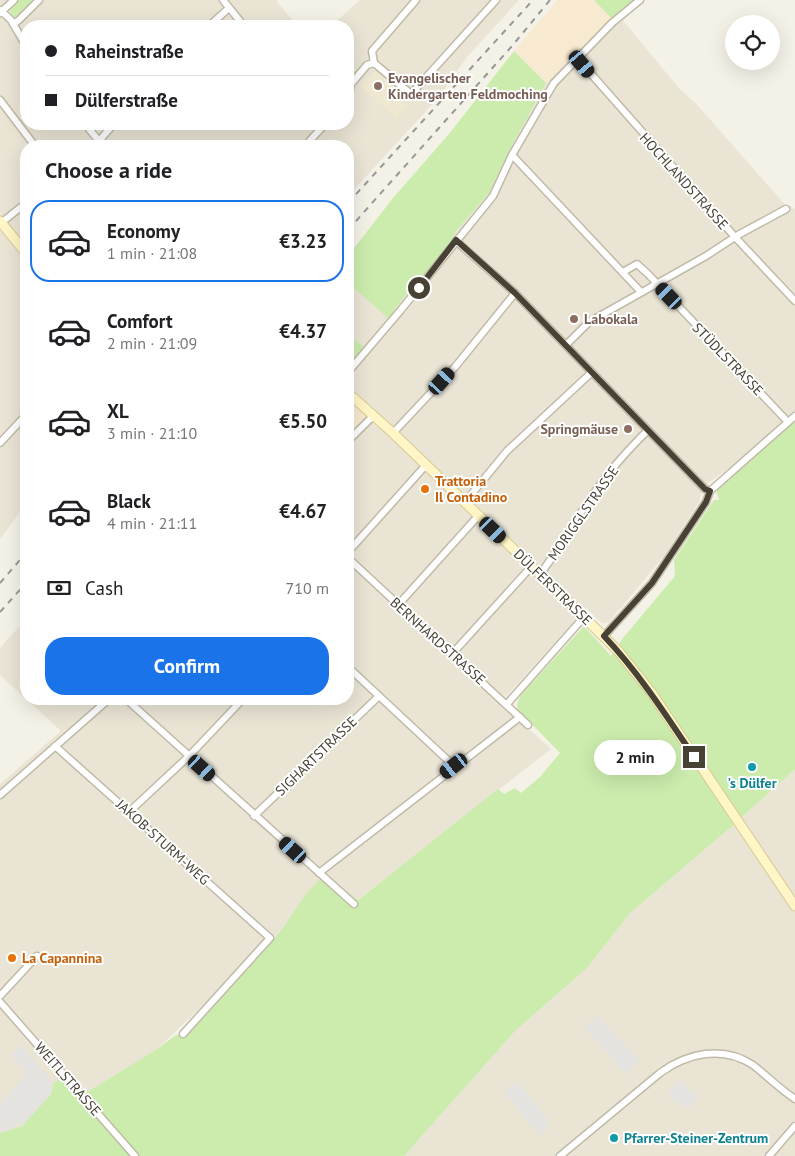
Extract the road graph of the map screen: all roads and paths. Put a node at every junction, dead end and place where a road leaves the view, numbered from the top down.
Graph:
1 (14, 0) edge
2 (39, 0) edge
3 (223, 0) edge
4 (416, 0) edge
5 (496, 0) edge
6 (640, 0) edge
7 (229, 8) junction
8 (0, 12) edge
9 (216, 20) edge
10 (239, 20) edge
11 (13, 24) junction
12 (20, 36) edge
13 (577, 58) junction
14 (374, 63) junction
15 (354, 80) edge
16 (0, 100) edge
17 (20, 126) edge
18 (23, 130) edge
19 (320, 130) edge
20 (30, 140) edge
21 (310, 140) edge
22 (512, 155) junction
23 (20, 208) edge
24 (786, 209) dead end
25 (1, 222) edge
26 (735, 237) junction
27 (456, 240) junction
28 (20, 246) edge
29 (623, 272) junction
30 (657, 284) junction
31 (641, 292) junction
32 (515, 293) junction
33 (795, 301) edge
34 (566, 345) junction
35 (354, 365) edge
36 (592, 372) junction
37 (354, 398) edge
38 (374, 416) junction
39 (795, 416) edge
40 (20, 421) edge
41 (788, 422) junction
42 (647, 431) junction
43 (393, 433) junction
44 (354, 436) edge
45 (0, 443) edge
46 (426, 465) junction
47 (710, 491) junction
48 (464, 502) junction
49 (478, 516) junction
50 (354, 545) edge
51 (354, 564) edge
52 (532, 567) junction
53 (540, 574) junction
54 (398, 605) junction
55 (584, 617) junction
56 (604, 636) junction
57 (452, 654) junction
58 (354, 673) edge
59 (379, 696) junction
60 (507, 704) junction
61 (102, 705) edge
62 (133, 705) edge
63 (237, 705) edge
64 (520, 717) junction
65 (528, 725) dead end
66 (55, 746) junction
67 (189, 756) junction
68 (454, 766) junction
69 (0, 795) edge
70 (128, 812) junction
71 (254, 816) junction
72 (319, 873) junction
73 (354, 904) dead end
74 (795, 906) edge
75 (37, 956) dead end
76 (0, 996) edge
77 (0, 1002) edge
78 (183, 1034) dead end
79 (794, 1097) edge
80 (795, 1126) edge
81 (773, 1154) edge
82 (135, 1156) edge
83 (560, 1156) edge

1 - 8 street
2 - 11 street
3 - 7 street
4 - 14 street
5 - 14 street
6 - 13 street
7 - 9 street
7 - 10 street
8 - 11 street
11 - 12 street
13 - 22 street
13 - 26 street, HOCHLANDSTRASSE
14 - 15 street
16 - 17 street
18 - 20 street
19 - 21 street
22 - 27 street
22 - 29 street
23 - 25 street
24 - 26 street
25 - 28 main road
26 - 30 street
26 - 33 street, HOCHLANDSTRASSE
27 - 32 street
27 - 35 street
29 - 30 street, STÜDLSTRASSE
29 - 31 street
30 - 31 street
30 - 41 street, STÜDLSTRASSE
31 - 34 street
32 - 34 street
32 - 43 street
34 - 36 street
36 - 42 street
36 - 48 street
37 - 38 main road, DÜLFERSTRASSE
38 - 43 main road, DÜLFERSTRASSE
38 - 44 street
39 - 41 street
40 - 45 street
41 - 47 street
42 - 47 street
42 - 53 street, MORIGGLSTRASSE
43 - 46 main road, DÜLFERSTRASSE
46 - 48 main road, DÜLFERSTRASSE
46 - 50 street
47 - 56 street
48 - 49 main road, DÜLFERSTRASSE
49 - 52 main road, DÜLFERSTRASSE
49 - 54 street
51 - 54 street, BERNHARDSTRASSE
52 - 53 main road, DÜLFERSTRASSE
52 - 57 street
53 - 55 main road, DÜLFERSTRASSE
54 - 57 street, BERNHARDSTRASSE
55 - 56 main road, DÜLFERSTRASSE
55 - 60 street
56 - 74 main road, DÜLFERSTRASSE
57 - 60 street, BERNHARDSTRASSE
58 - 59 street
59 - 68 street
59 - 71 street, SIGHARTSTRASSE
60 - 64 street, BERNHARDSTRASSE
61 - 66 street
62 - 67 street
63 - 67 street
64 - 65 street, BERNHARDSTRASSE
64 - 68 street
66 - 69 street
66 - 70 street, JAKOB-STURM-WEG
67 - 70 street
67 - 71 street
68 - 72 street
70 - 78 street, JAKOB-STURM-WEG
71 - 72 street
72 - 73 street
75 - 76 street
77 - 82 street, WEITLSTRASSE
79 - 83 street
80 - 81 street

